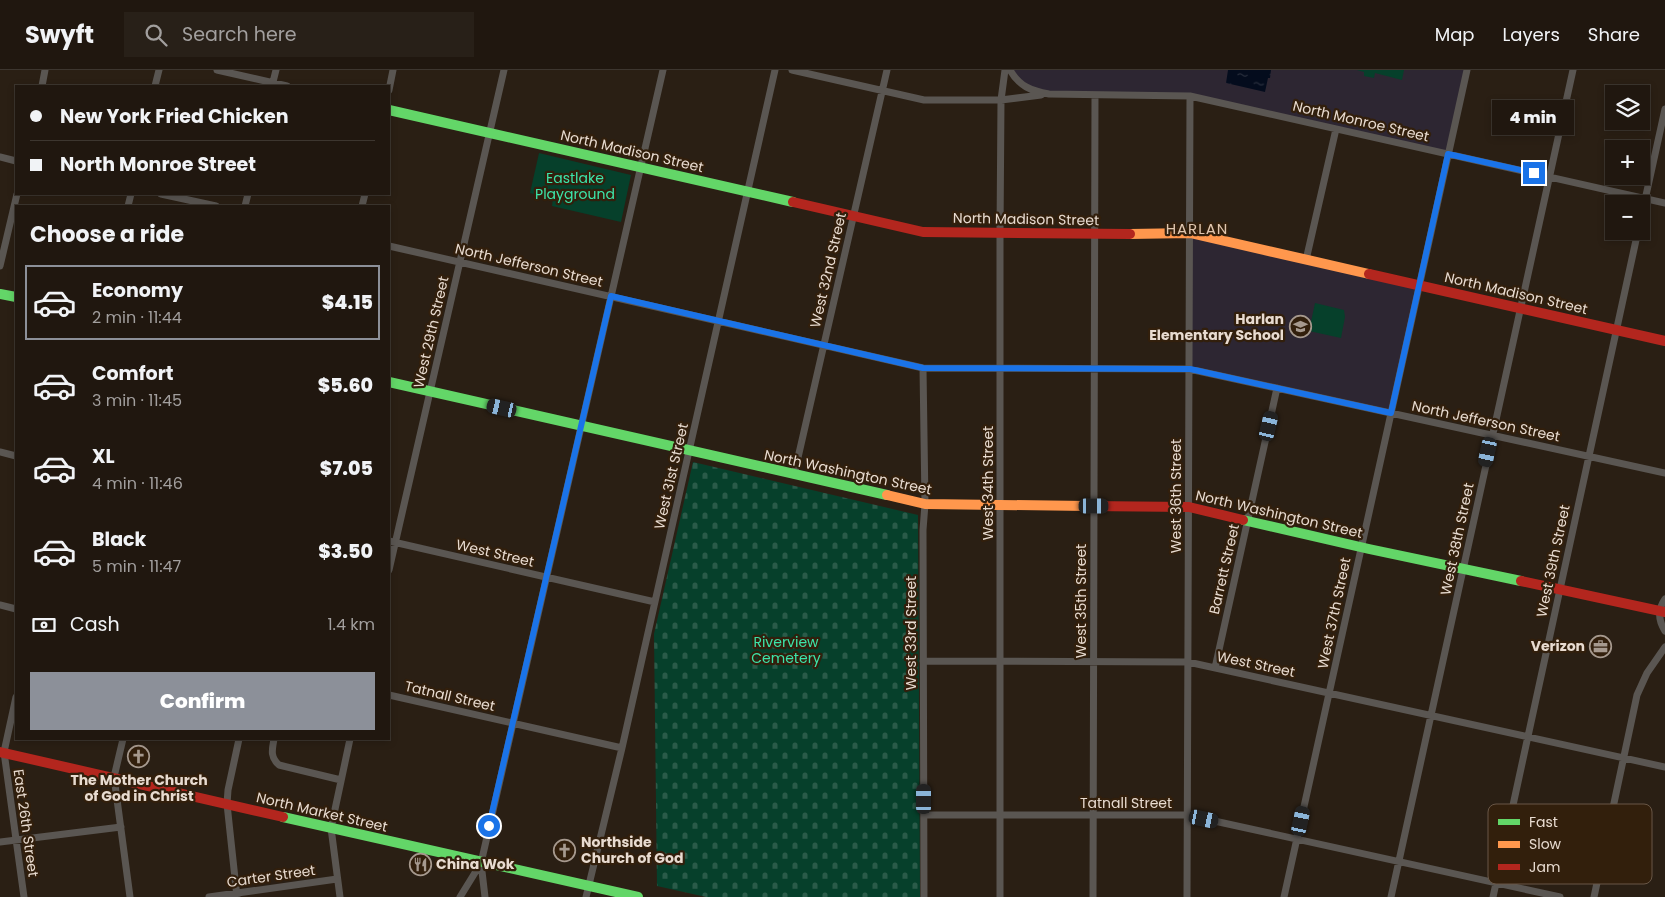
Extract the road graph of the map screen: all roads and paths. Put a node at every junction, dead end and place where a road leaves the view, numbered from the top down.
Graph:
1 (45, 70) edge
2 (159, 70) edge
3 (217, 70) edge
4 (276, 70) edge
5 (393, 70) edge
6 (504, 70) edge
7 (663, 70) edge
8 (775, 70) edge
9 (792, 70) edge
10 (887, 70) edge
11 (1005, 70) edge
12 (1010, 70) edge
13 (1467, 70) edge
14 (1573, 70) edge
15 (42, 85) edge
16 (156, 85) edge
17 (272, 85) edge
18 (390, 85) edge
19 (882, 91) junction
20 (1049, 94) junction
21 (1095, 95) junction
22 (1190, 96) junction
23 (1001, 100) junction
24 (1665, 109) edge
25 (390, 110) edge
26 (1336, 129) junction
27 (489, 132) junction
28 (1448, 154) junction
29 (0, 157) edge
30 (15, 161) edge
31 (640, 167) junction
32 (1549, 176) junction
33 (748, 192) junction
34 (17, 195) edge
35 (166, 195) edge
36 (1633, 195) edge
37 (1647, 195) edge
38 (1650, 199) edge
39 (1665, 203) edge
40 (211, 205) edge
41 (854, 216) junction
42 (1000, 233) junction
43 (1190, 233) junction
44 (1094, 234) junction
45 (1636, 240) edge
46 (390, 246) edge
47 (1306, 260) junction
48 (460, 262) junction
49 (0, 266) edge
50 (1420, 285) junction
51 (0, 294) edge
52 (611, 296) junction
53 (15, 297) edge
54 (1520, 308) junction
55 (718, 321) junction
56 (1617, 330) junction
57 (1665, 340) edge
58 (824, 345) junction
59 (923, 368) junction
60 (1000, 368) junction
61 (1094, 368) junction
62 (1190, 369) junction
63 (390, 382) edge
64 (1277, 388) junction
65 (430, 391) junction
66 (1391, 413) junction
67 (581, 426) junction
68 (1492, 435) junction
69 (689, 451) junction
70 (0, 452) edge
71 (15, 456) edge
72 (1589, 457) junction
73 (1665, 473) edge
74 (794, 475) junction
75 (926, 504) junction
76 (1000, 505) junction
77 (1094, 506) junction
78 (1189, 507) junction
79 (1248, 521) junction
80 (392, 542) edge
81 (1362, 547) junction
82 (390, 561) edge
83 (1463, 570) junction
84 (546, 577) junction
85 (1560, 590) junction
86 (1665, 599) edge
87 (655, 602) junction
88 (0, 605) edge
89 (15, 609) edge
90 (1663, 610) edge
91 (1665, 631) edge
92 (1665, 647) edge
93 (924, 661) junction
94 (1000, 662) junction
95 (1093, 662) junction
96 (1188, 662) junction
97 (1215, 668) junction
98 (1329, 693) junction
99 (390, 695) edge
100 (15, 701) edge
101 (1431, 716) junction
102 (513, 723) junction
103 (1528, 737) junction
104 (123, 740) edge
105 (238, 740) edge
106 (274, 740) edge
107 (350, 740) edge
108 (622, 748) junction
109 (2, 752) edge
110 (1624, 758) junction
111 (1665, 767) edge
112 (114, 777) junction
113 (341, 780) junction
114 (227, 804) junction
115 (1513, 804) edge
116 (1614, 804) edge
117 (924, 815) junction
118 (1000, 815) junction
119 (1093, 815) junction
120 (1187, 815) junction
121 (121, 827) junction
122 (331, 828) junction
123 (1297, 839) junction
124 (16, 840) junction
125 (0, 842) edge
126 (481, 862) junction
127 (1398, 862) junction
128 (337, 879) junction
129 (1488, 881) edge
130 (1496, 884) edge
131 (1501, 884) edge
132 (1597, 884) edge
133 (588, 886) junction
134 (237, 895) edge
135 (24, 897) edge
136 (130, 897) edge
137 (209, 897) edge
138 (340, 897) edge
139 (460, 897) edge
140 (485, 897) edge
141 (586, 897) edge
142 (638, 897) edge
143 (924, 897) edge
144 (1000, 897) edge
145 (1093, 897) edge
146 (1187, 897) edge
147 (1284, 897) edge
148 (1391, 897) edge
149 (1493, 897) edge
150 (1560, 897) edge
151 (1594, 897) edge

1 - 15 street
2 - 16 street
3 - 17 street
4 - 17 street
5 - 18 street
6 - 27 street, West 29th Street
7 - 31 street
8 - 33 street, West 31st Street
9 - 19 street, North Monroe Street
10 - 19 street, West 32nd Street
11 - 23 street, West 34th Street
12 - 20 street, North Monroe Street
13 - 28 street, West 37th Street
14 - 32 street, West 38th Street
19 - 23 street, North Monroe Street
19 - 41 street, West 32nd Street
20 - 21 street, North Monroe Street
20 - 23 street, North Monroe Street
21 - 22 street, North Monroe Street
21 - 44 street, West 35th Street
22 - 26 street, North Monroe Street
22 - 43 street, West 36th Street
23 - 42 street, West 34th Street
24 - 37 street
25 - 27 main road, North Madison Street
26 - 28 street, North Monroe Street
26 - 47 street
27 - 31 main road, North Madison Street
27 - 48 street, West 29th Street
28 - 32 street, North Monroe Street
28 - 50 street, West 37th Street
29 - 30 street
31 - 33 main road, North Madison Street
31 - 52 street
32 - 36 street, North Monroe Street
32 - 54 street, West 38th Street
33 - 41 main road, North Madison Street
33 - 55 street, West 31st Street
34 - 49 street
35 - 40 street
38 - 39 street, North Monroe Street
41 - 42 main road, North Madison Street
41 - 58 street, West 32nd Street
42 - 44 main road, North Madison Street
42 - 60 street, West 34th Street
43 - 44 main road, North Madison Street
43 - 47 main road, North Madison Street
43 - 62 street, West 36th Street
44 - 61 street, West 35th Street
45 - 56 street, West 39th Street
46 - 48 street, North Jefferson Street
47 - 50 main road, North Madison Street
48 - 52 street, North Jefferson Street
48 - 65 street, West 29th Street
50 - 54 main road, North Madison Street
50 - 66 street, West 37th Street
51 - 53 main road
52 - 55 street, North Jefferson Street
52 - 67 street
54 - 56 main road, North Madison Street
54 - 68 street, West 38th Street
55 - 58 street, North Jefferson Street
55 - 69 street, West 31st Street
56 - 57 main road, North Madison Street
56 - 72 street, West 39th Street
58 - 59 street, North Jefferson Street
58 - 74 street, West 32nd Street
59 - 60 street, North Jefferson Street
59 - 75 street, West 33rd Street
60 - 61 street, North Jefferson Street
60 - 76 street, West 34th Street
61 - 62 street, North Jefferson Street
61 - 77 street, West 35th Street
62 - 64 street, North Jefferson Street
62 - 78 street, West 36th Street
63 - 65 main road, North Washington Street
64 - 66 street, North Jefferson Street
64 - 79 street, Barrett Street
65 - 67 main road, North Washington Street
65 - 80 street, West 29th Street
66 - 68 street, North Jefferson Street
66 - 81 street, West 37th Street
67 - 69 main road, North Washington Street
67 - 84 street
68 - 72 street, North Jefferson Street
68 - 83 street, West 38th Street
69 - 74 main road, North Washington Street
69 - 87 street, West 31st Street
70 - 71 street
72 - 73 street, North Jefferson Street
72 - 85 street, West 39th Street
74 - 75 main road, North Washington Street
75 - 76 main road, North Washington Street
75 - 93 street, West 33rd Street
76 - 77 main road, North Washington Street
76 - 94 street, West 34th Street
77 - 78 main road, North Washington Street
77 - 95 street, West 35th Street
78 - 79 main road, North Washington Street
78 - 96 street, West 36th Street
79 - 81 main road, North Washington Street
79 - 97 street, Barrett Street
80 - 82 street, West 29th Street
80 - 84 street, West Street
81 - 83 main road, North Washington Street
81 - 98 street, West 37th Street
83 - 85 main road, North Washington Street
83 - 101 street, West 38th Street
84 - 87 street, West Street
84 - 102 street
85 - 90 main road, North Washington Street
85 - 103 street, West 39th Street
86 - 90 street
87 - 108 street, West 31st Street
88 - 89 street
90 - 91 street
92 - 110 street
93 - 94 street, West Street
93 - 117 street, West 33rd Street
94 - 95 street, West Street
94 - 118 street, West 34th Street
95 - 96 street, West Street
95 - 119 street, West 35th Street
96 - 97 street, West Street
96 - 120 street, West 36th Street
97 - 98 street, West Street
98 - 101 street, West Street
98 - 123 street, West 37th Street
99 - 102 street, Tatnall Street
100 - 109 street
101 - 103 street, West Street
101 - 127 street, West 38th Street
102 - 108 street, Tatnall Street
102 - 126 street
103 - 110 street, West Street
103 - 115 street, West 39th Street
104 - 112 street
105 - 114 street
106 - 113 street
107 - 113 street
108 - 133 street, West 31st Street
109 - 112 main road, North Market Street
109 - 124 street, East 26th Street
110 - 111 street, West Street
110 - 116 street
112 - 114 main road, North Market Street
112 - 121 street
113 - 122 street
114 - 122 main road, North Market Street
114 - 134 street
117 - 118 street, Tatnall Street
117 - 143 street, West 33rd Street
118 - 119 street, Tatnall Street
118 - 144 street, West 34th Street
119 - 120 street, Tatnall Street
119 - 145 street, West 35th Street
120 - 123 street, Tatnall Street
120 - 146 street, West 36th Street
121 - 124 street
121 - 136 street
122 - 126 main road, North Market Street
122 - 128 street
123 - 127 street, Tatnall Street
123 - 147 street, West 37th Street
124 - 125 street
124 - 135 street, East 26th Street
126 - 133 main road, North Market Street
126 - 139 street
126 - 140 street
127 - 129 street, Tatnall Street
127 - 148 street, West 38th Street
128 - 134 street, Carter Street
128 - 138 street
130 - 149 street, West 39th Street
131 - 150 street, Tatnall Street
132 - 151 street
133 - 141 street, West 31st Street
133 - 142 main road, North Market Street
134 - 137 street, Carter Street

